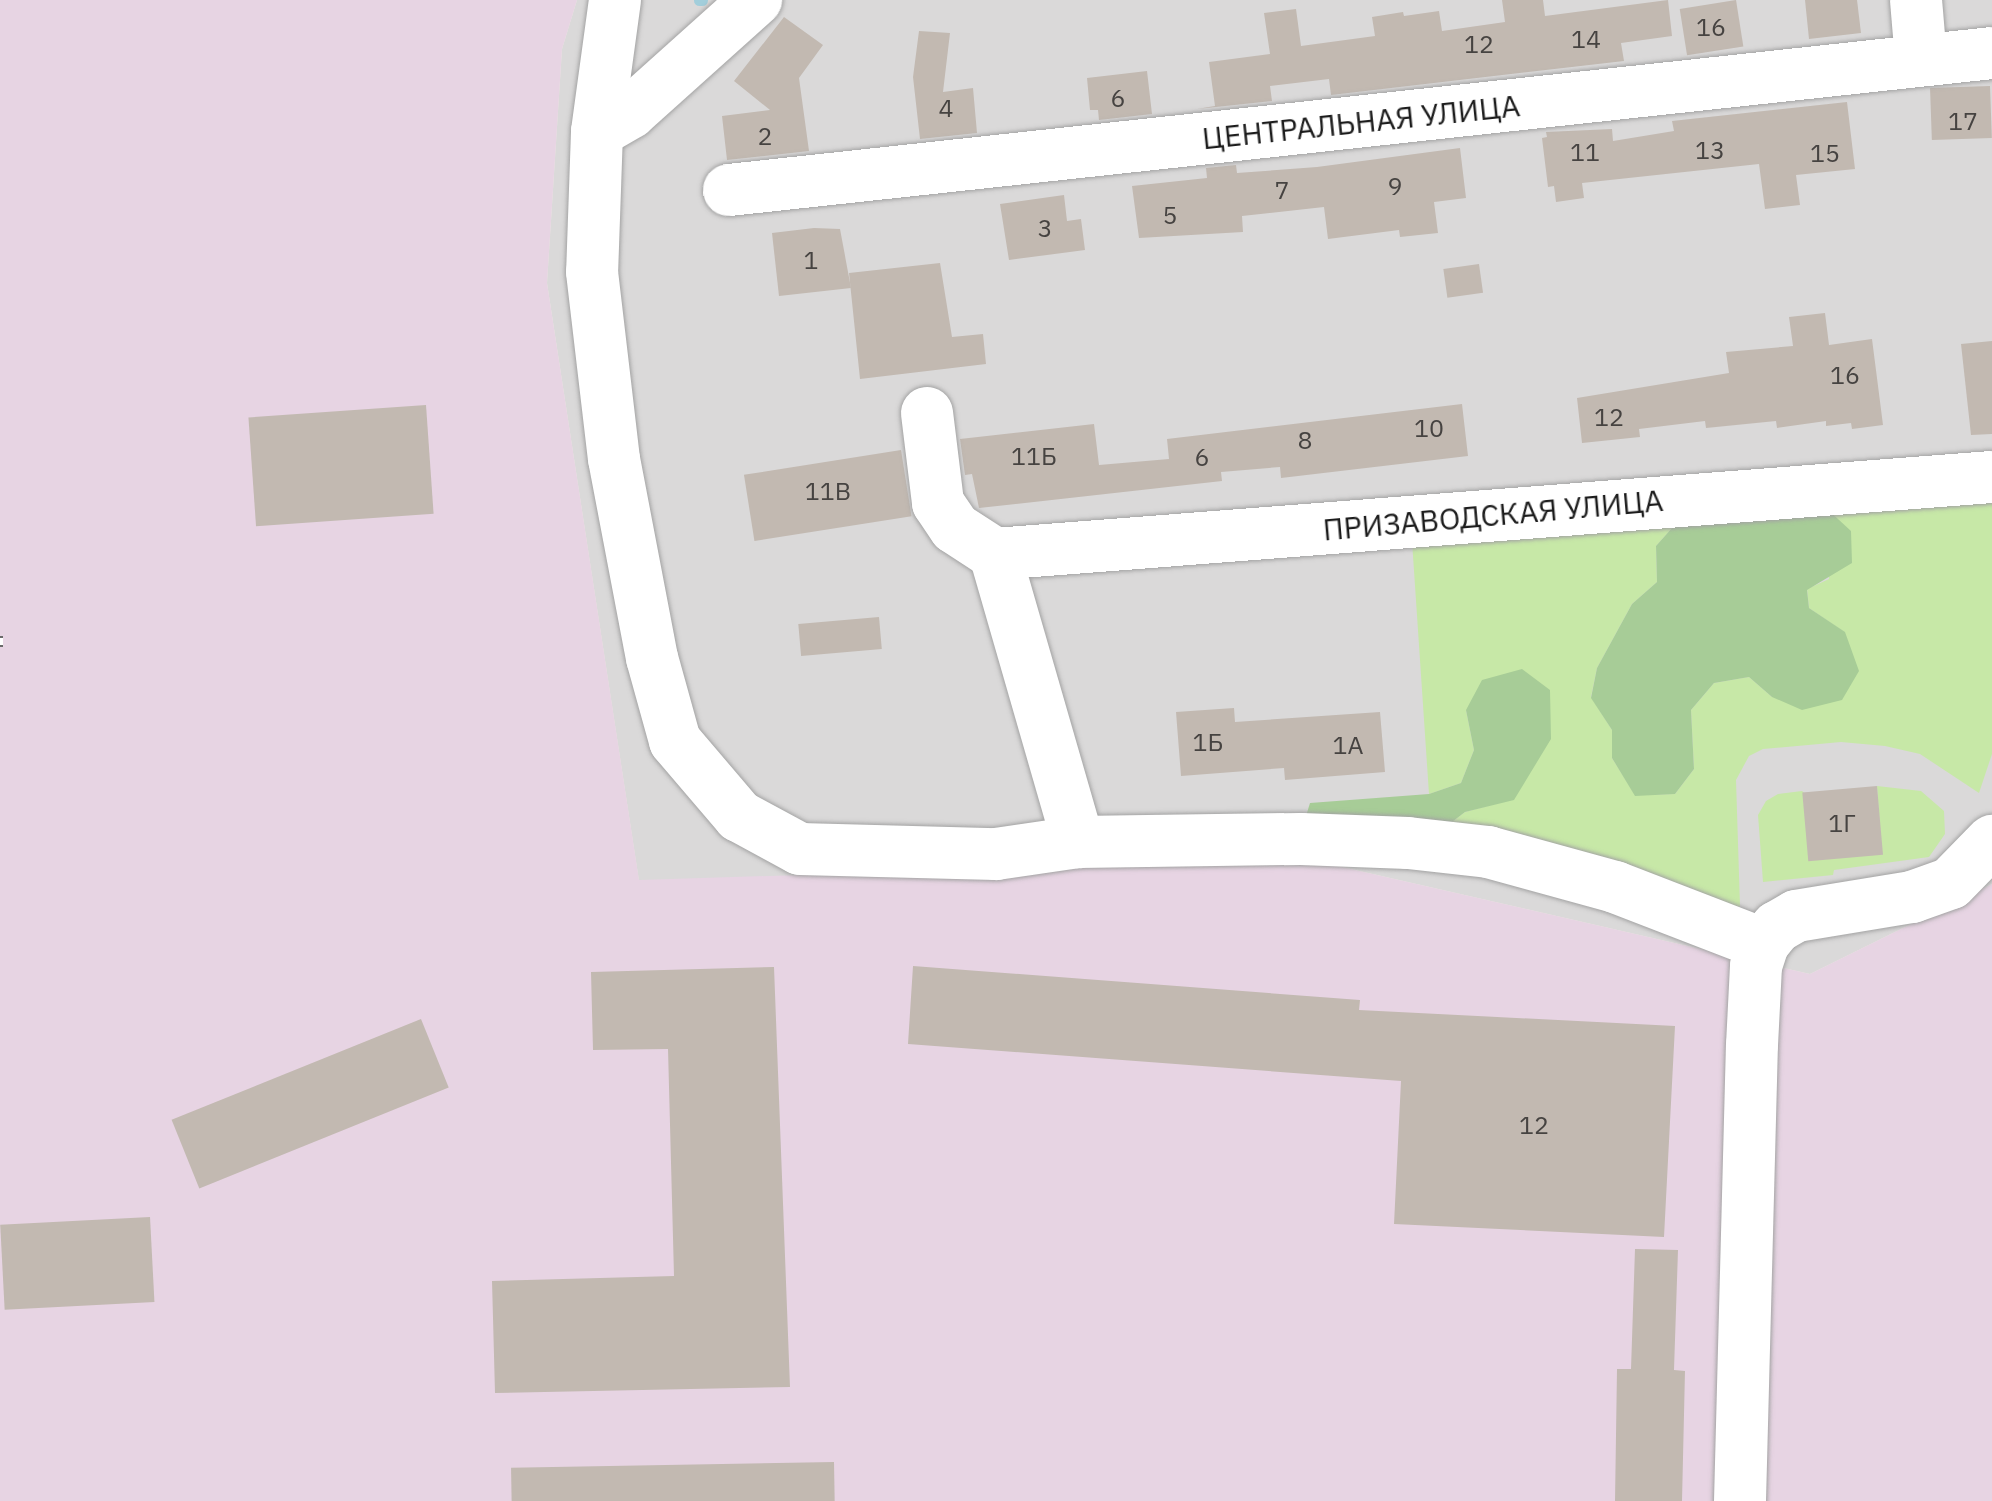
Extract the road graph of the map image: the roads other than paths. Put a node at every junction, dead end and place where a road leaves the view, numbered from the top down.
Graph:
1 (615, 0) edge
2 (756, 0) edge
3 (1916, 0) edge
4 (1992, 53) edge
5 (1921, 60) junction
6 (597, 132) junction
7 (729, 190) dead end
8 (927, 413) dead end
9 (1992, 478) edge
10 (995, 554) junction
11 (1992, 841) edge
12 (1078, 842) junction
13 (1763, 944) junction
14 (1740, 1501) edge

1 - 6 street
2 - 6 street
3 - 5 street
4 - 5 street, ЦЕНТРАЛЬНАЯ УЛИЦА
5 - 7 street, ЦЕНТРАЛЬНАЯ УЛИЦА
6 - 12 street
8 - 10 street
9 - 10 street, ПРИЗАВОДСКАЯ УЛИЦА
10 - 12 street
11 - 13 street
12 - 13 street
13 - 14 street

